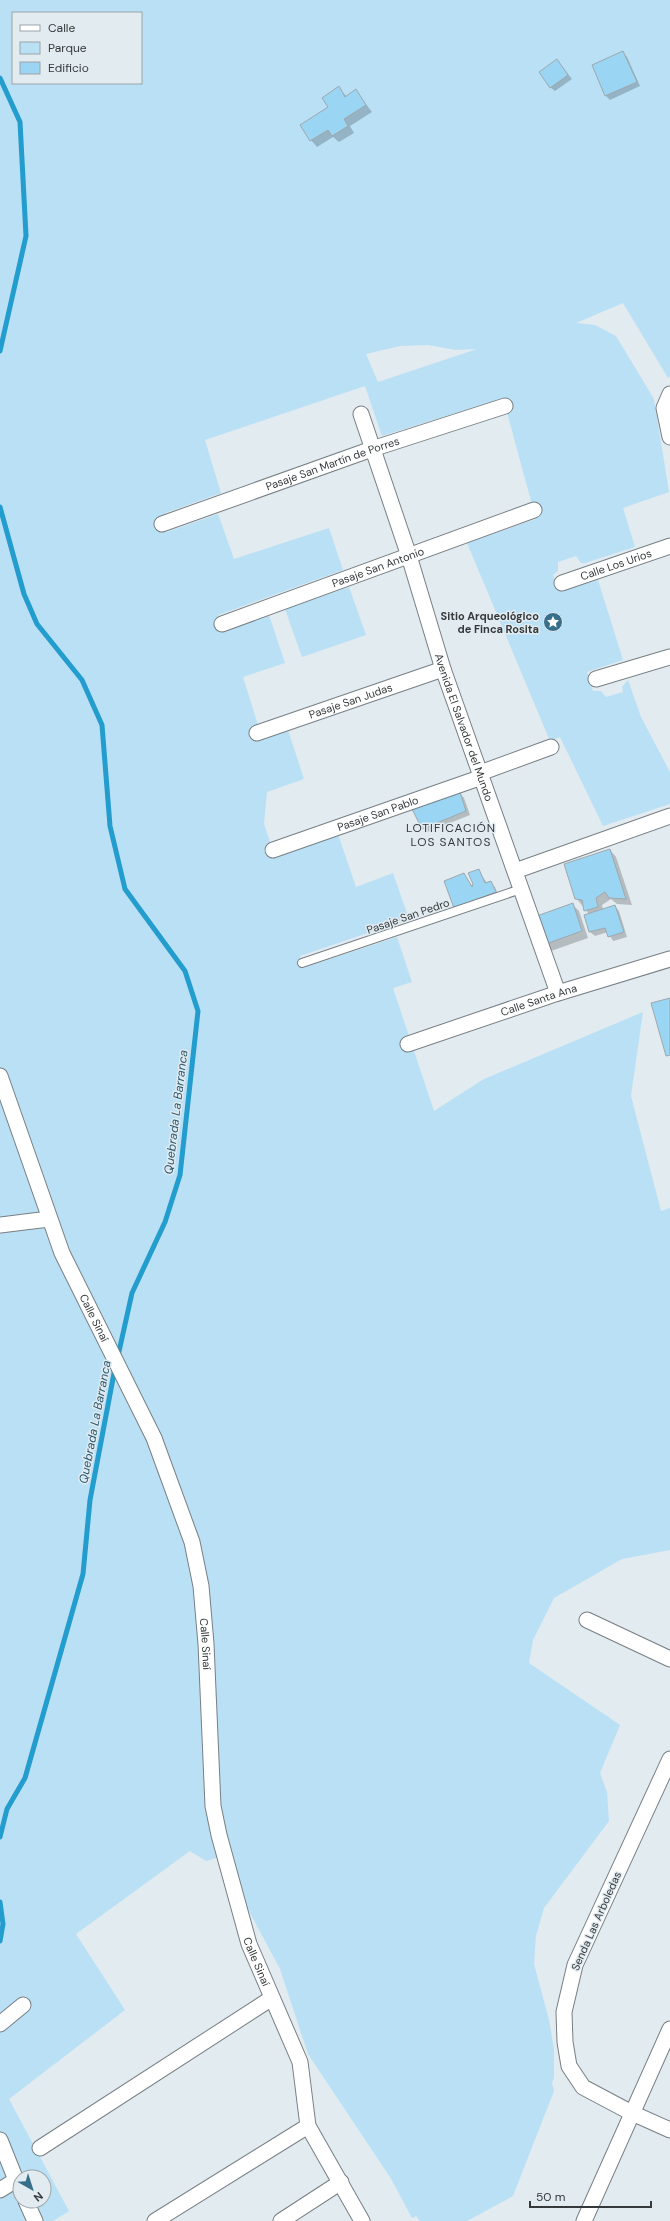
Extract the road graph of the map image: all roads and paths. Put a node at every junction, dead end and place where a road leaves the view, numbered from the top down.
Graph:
1 (670, 394) edge
2 (505, 406) dead end
3 (361, 414) dead end
4 (670, 437) edge
5 (372, 449) junction
6 (534, 510) dead end
7 (162, 524) dead end
8 (670, 546) edge
9 (409, 556) junction
10 (562, 583) dead end
11 (222, 624) dead end
12 (670, 657) edge
13 (443, 669) junction
14 (596, 679) dead end
15 (257, 733) dead end
16 (551, 747) dead end
17 (481, 775) junction
18 (670, 816) edge
19 (273, 850) dead end
20 (515, 871) junction
21 (521, 889) junction
22 (670, 959) edge
23 (302, 963) dead end
24 (558, 993) junction
25 (408, 1044) dead end
26 (0, 1076) edge
27 (49, 1219) junction
28 (0, 1225) edge
29 (587, 1620) dead end
30 (670, 1659) edge
31 (670, 1760) edge
32 (272, 1998) junction
33 (23, 2006) dead end
34 (0, 2024) edge
35 (670, 2029) edge
36 (632, 2114) junction
37 (308, 2126) junction
38 (670, 2130) edge
39 (0, 2140) edge
40 (40, 2148) dead end
41 (12, 2169) edge
42 (341, 2182) junction
43 (12, 2186) edge
44 (0, 2190) edge
45 (30, 2209) edge
46 (35, 2221) edge
47 (155, 2221) edge
48 (281, 2221) edge
49 (362, 2221) edge
50 (584, 2221) edge

1 - 4 street
2 - 5 street, Pasaje San Martín de Porres
3 - 5 street, Avenida El Salvador del Mundo
5 - 7 street, Pasaje San Martín de Porres
5 - 9 street, Avenida El Salvador del Mundo
6 - 9 street, Pasaje San Antonio
8 - 10 street, Calle Los Urios
9 - 11 street, Pasaje San Antonio
9 - 13 street, Avenida El Salvador del Mundo
12 - 14 street
13 - 15 street, Pasaje San Judas
13 - 17 street, Avenida El Salvador del Mundo
16 - 17 street, Pasaje San Pablo
17 - 19 street, Pasaje San Pablo
17 - 20 street, Avenida El Salvador del Mundo
18 - 20 street
20 - 21 street, Avenida El Salvador del Mundo
21 - 23 lane, Pasaje San Pedro
21 - 24 street, Avenida El Salvador del Mundo
22 - 24 street, Calle Santa Ana
24 - 25 street, Calle Santa Ana
26 - 27 street, Calle Sinaí
27 - 28 street
27 - 32 street, Calle Sinaí
29 - 30 street
31 - 36 street, Senda Las Arboledas
32 - 37 street, Calle Sinaí
32 - 40 street
33 - 34 street
35 - 36 street
36 - 38 street
36 - 50 street
37 - 42 street, Calle Sinaí
37 - 47 street
39 - 41 street
42 - 48 street
42 - 49 street, Calle Sinaí
43 - 44 street
45 - 46 street

